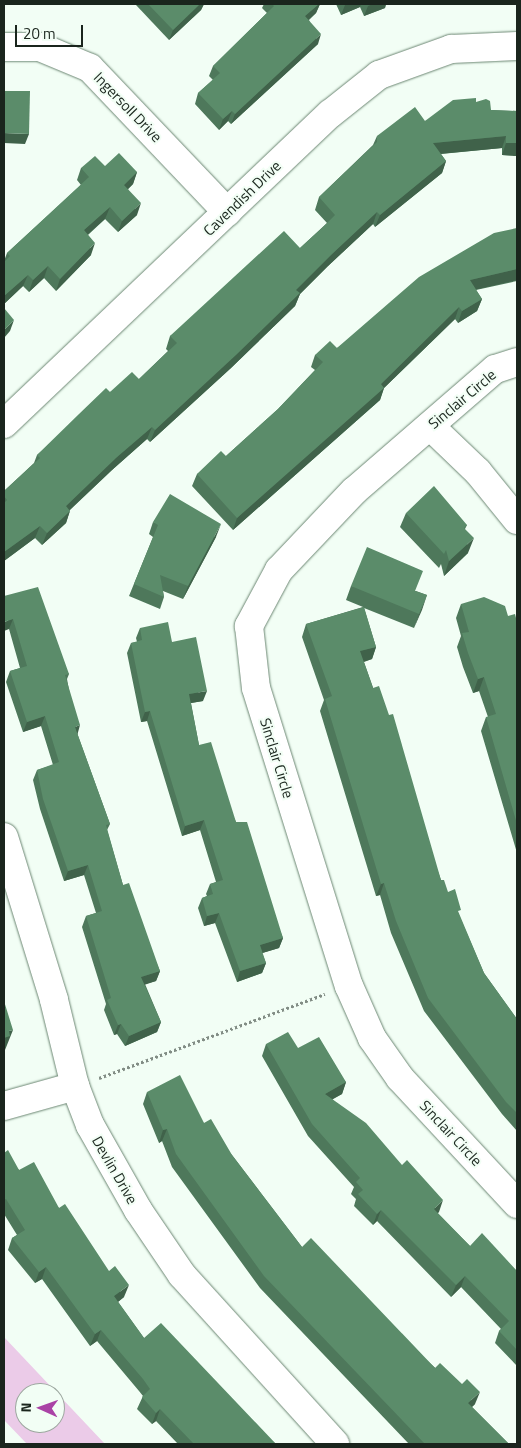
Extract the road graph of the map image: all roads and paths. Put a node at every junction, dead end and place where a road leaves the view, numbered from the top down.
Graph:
1 (517, 46) edge
2 (4, 47) edge
3 (227, 212) junction
4 (517, 362) edge
5 (4, 424) edge
6 (430, 426) junction
7 (517, 520) edge
8 (4, 837) edge
9 (348, 986) junction
10 (75, 1086) junction
11 (4, 1106) edge
12 (517, 1204) edge
13 (335, 1444) edge

1 - 3 street, Cavendish Drive
2 - 3 street, Ingersoll Drive
3 - 5 street, Cavendish Drive
4 - 6 street, Sinclair Circle
6 - 7 street
6 - 9 street, Sinclair Circle
8 - 10 street, Devlin Drive
9 - 10 path
9 - 12 street, Sinclair Circle
10 - 11 street
10 - 13 street, Devlin Drive

